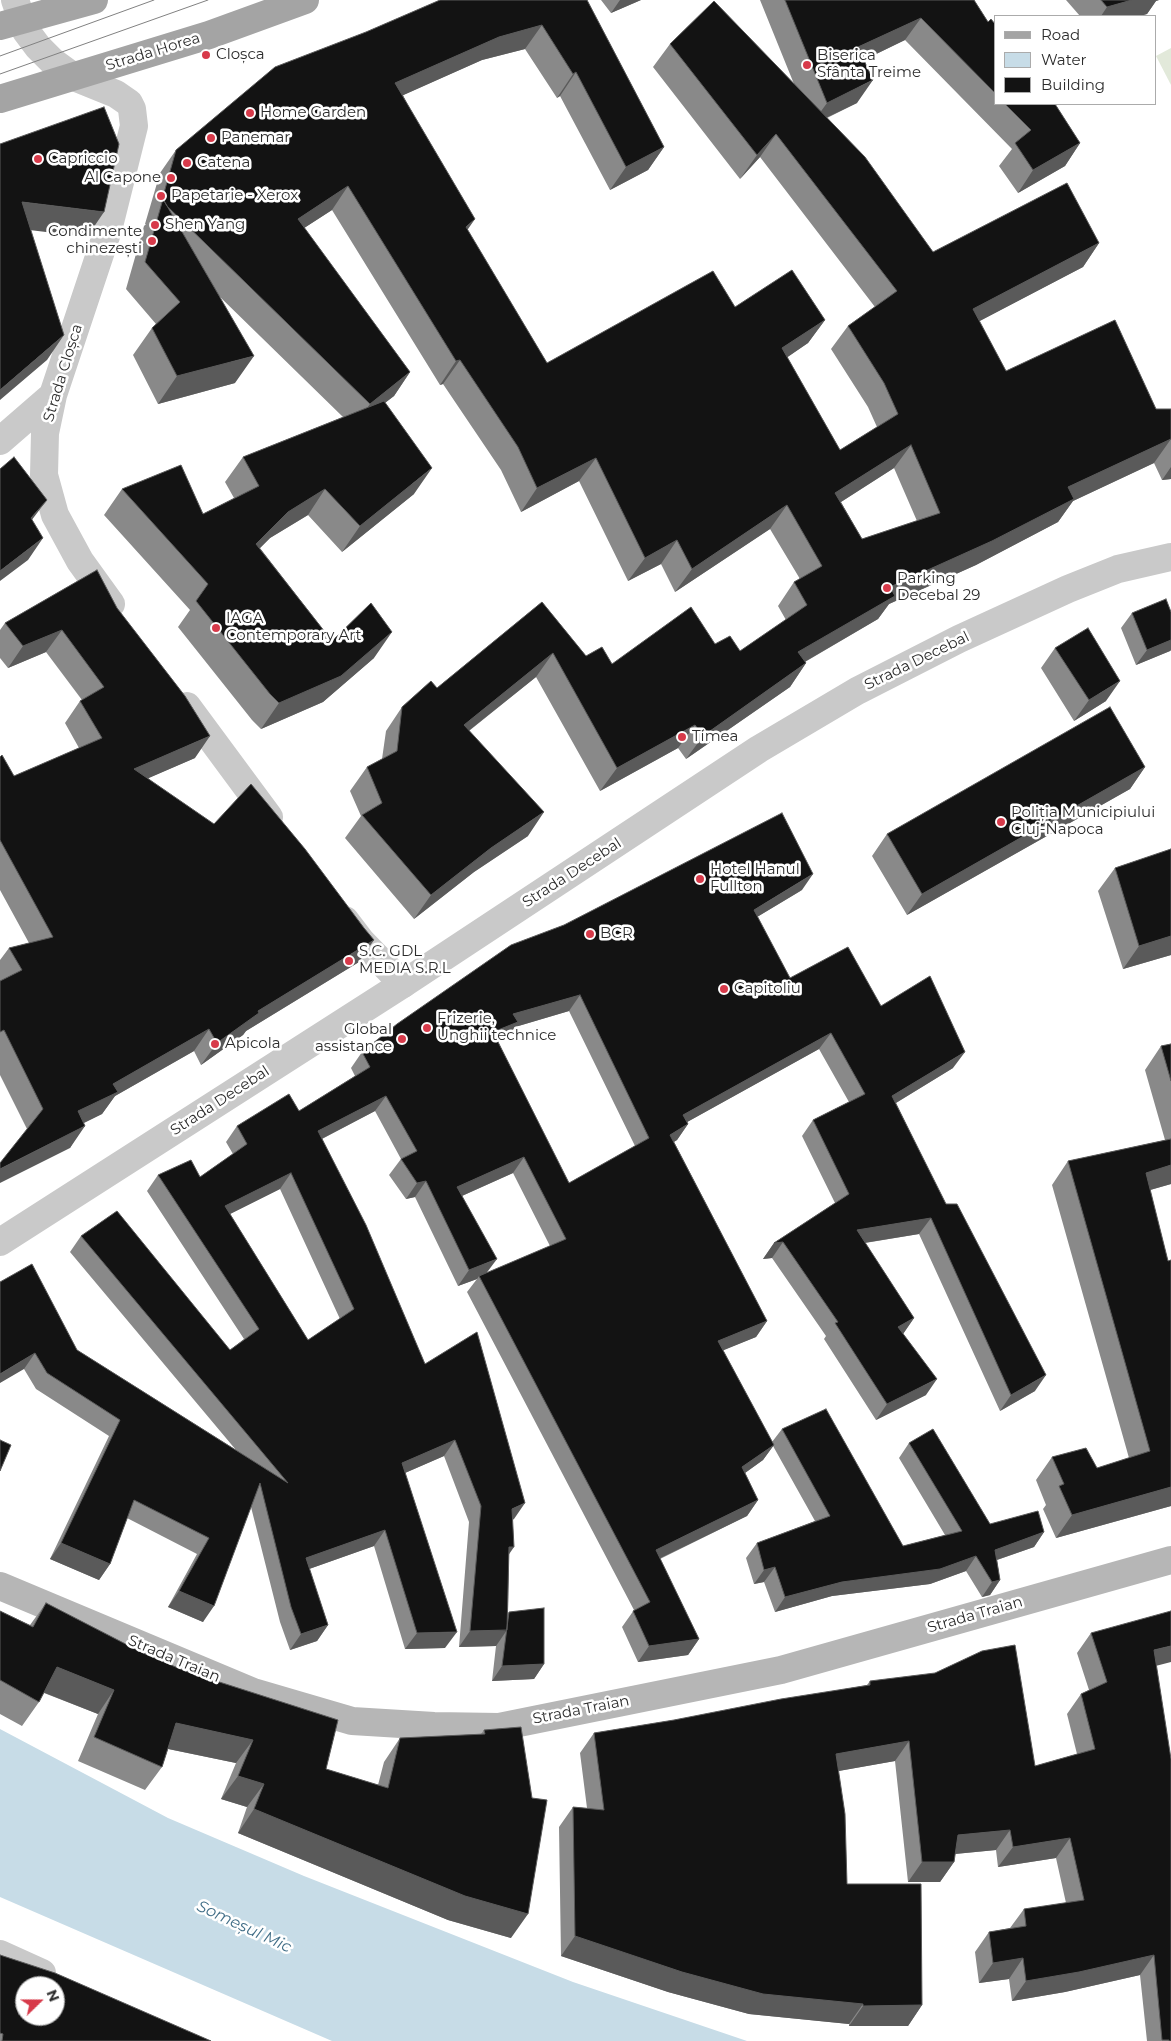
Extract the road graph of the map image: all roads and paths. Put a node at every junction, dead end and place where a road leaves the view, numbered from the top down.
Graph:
1 (94, 0) edge
2 (305, 0) edge
3 (12, 15) edge
4 (74, 77) junction
5 (0, 99) edge
6 (53, 395) junction
7 (0, 441) edge
8 (1171, 557) edge
9 (127, 624) edge
10 (174, 688) edge
11 (285, 838) edge
12 (332, 902) edge
13 (403, 984) junction
14 (0, 1242) edge
15 (1171, 1560) edge
16 (0, 1586) edge
17 (0, 1954) edge
18 (47, 1976) edge

1 - 3 main road
2 - 4 main road, Strada Horea
3 - 4 street
4 - 5 main road, Strada Horea
4 - 6 street, Strada Cloșca
6 - 7 street
6 - 9 street, Strada Cloșca
8 - 13 street, Strada Decebal
10 - 11 street
12 - 13 street
13 - 14 street, Strada Decebal
15 - 16 main road, Strada Traian
17 - 18 street

